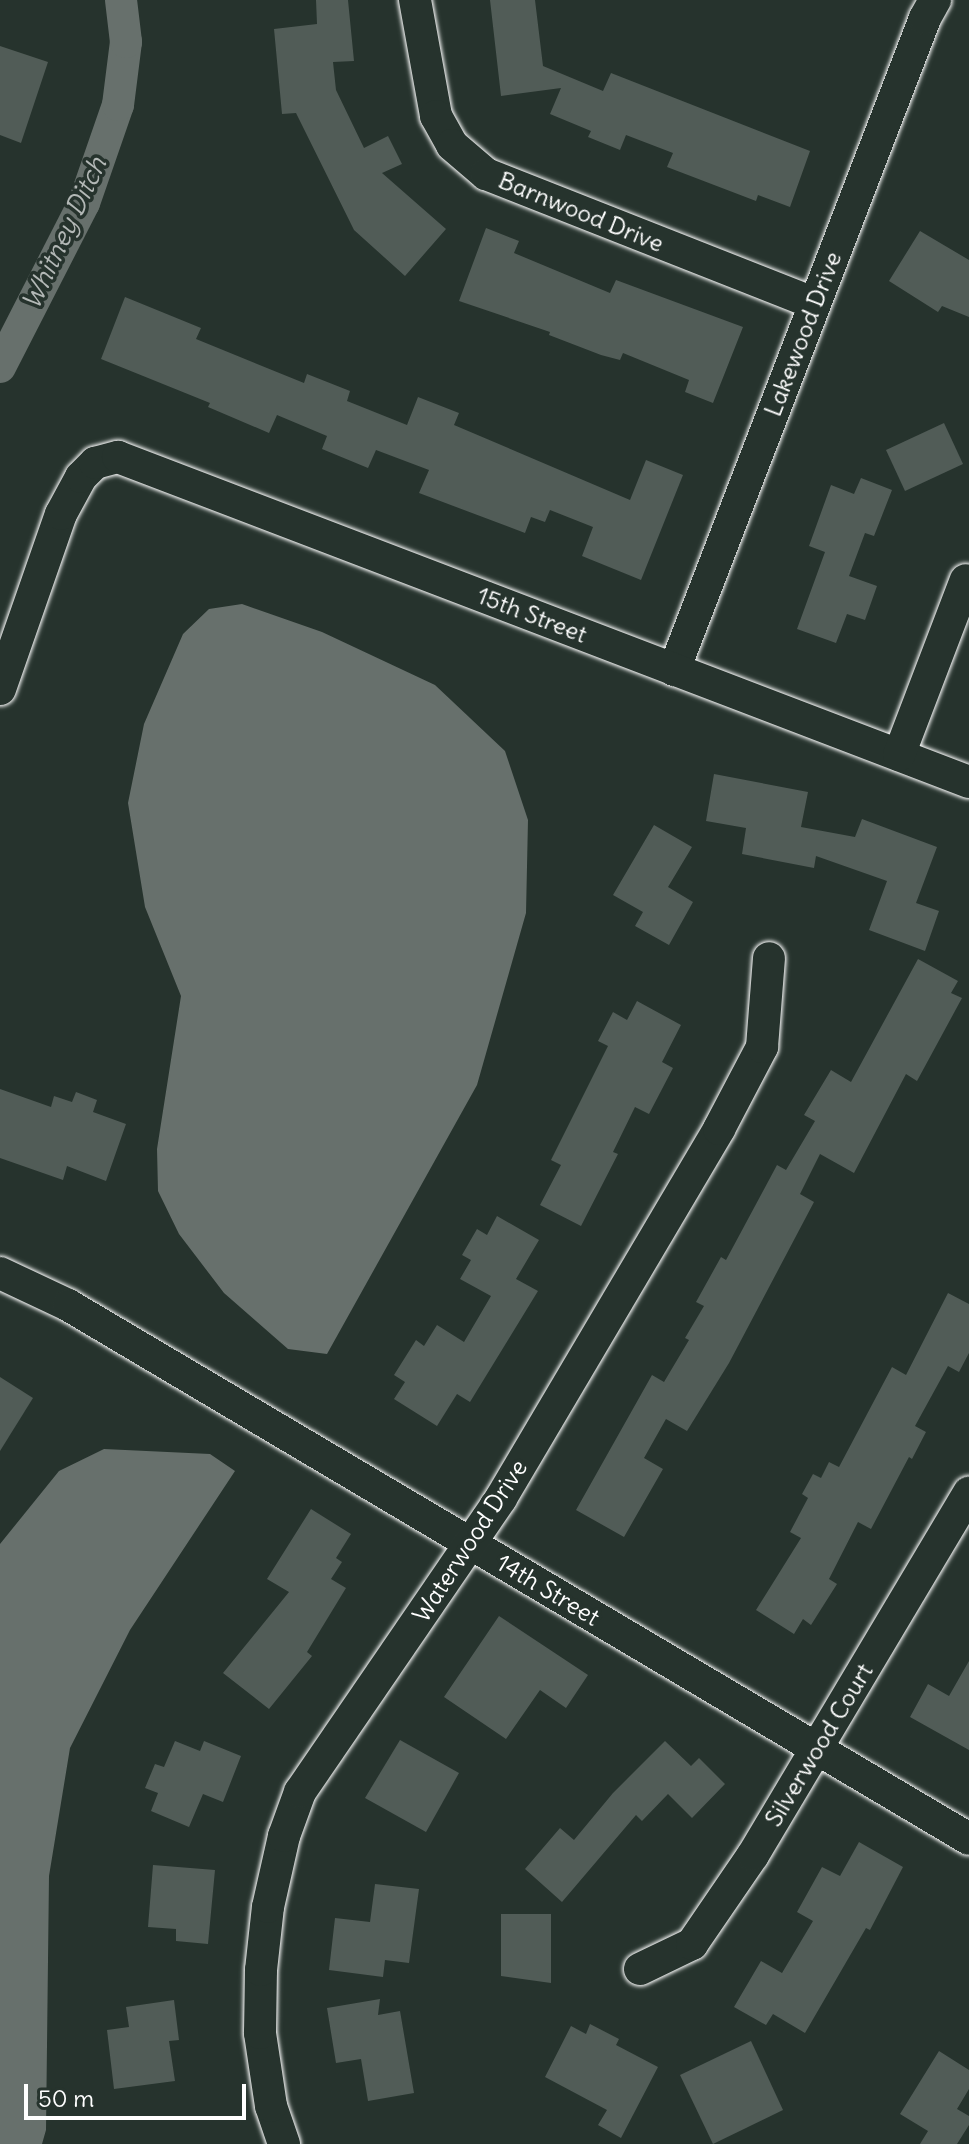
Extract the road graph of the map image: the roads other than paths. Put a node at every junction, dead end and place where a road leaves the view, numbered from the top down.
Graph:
1 (415, 0) edge
2 (935, 0) edge
3 (814, 303) junction
4 (966, 580) dead end
5 (674, 670) junction
6 (0, 689) edge
7 (899, 755) junction
8 (969, 782) edge
9 (769, 958) dead end
10 (0, 1273) edge
11 (969, 1493) edge
12 (471, 1544) junction
13 (817, 1748) junction
14 (969, 1839) edge
15 (640, 1969) dead end
16 (284, 2144) edge

1 - 3 street, Barnwood Drive
2 - 3 street, Lakewood Drive
3 - 5 street, Lakewood Drive
4 - 7 street
5 - 6 street, 15th Street
5 - 7 street, 15th Street
7 - 8 street, 15th Street
9 - 12 street, Waterwood Drive
10 - 12 street, 14th Street
11 - 13 street, Silverwood Court
12 - 13 street, 14th Street
12 - 16 street, Waterwood Drive
13 - 14 street, 14th Street
13 - 15 street, Silverwood Court

